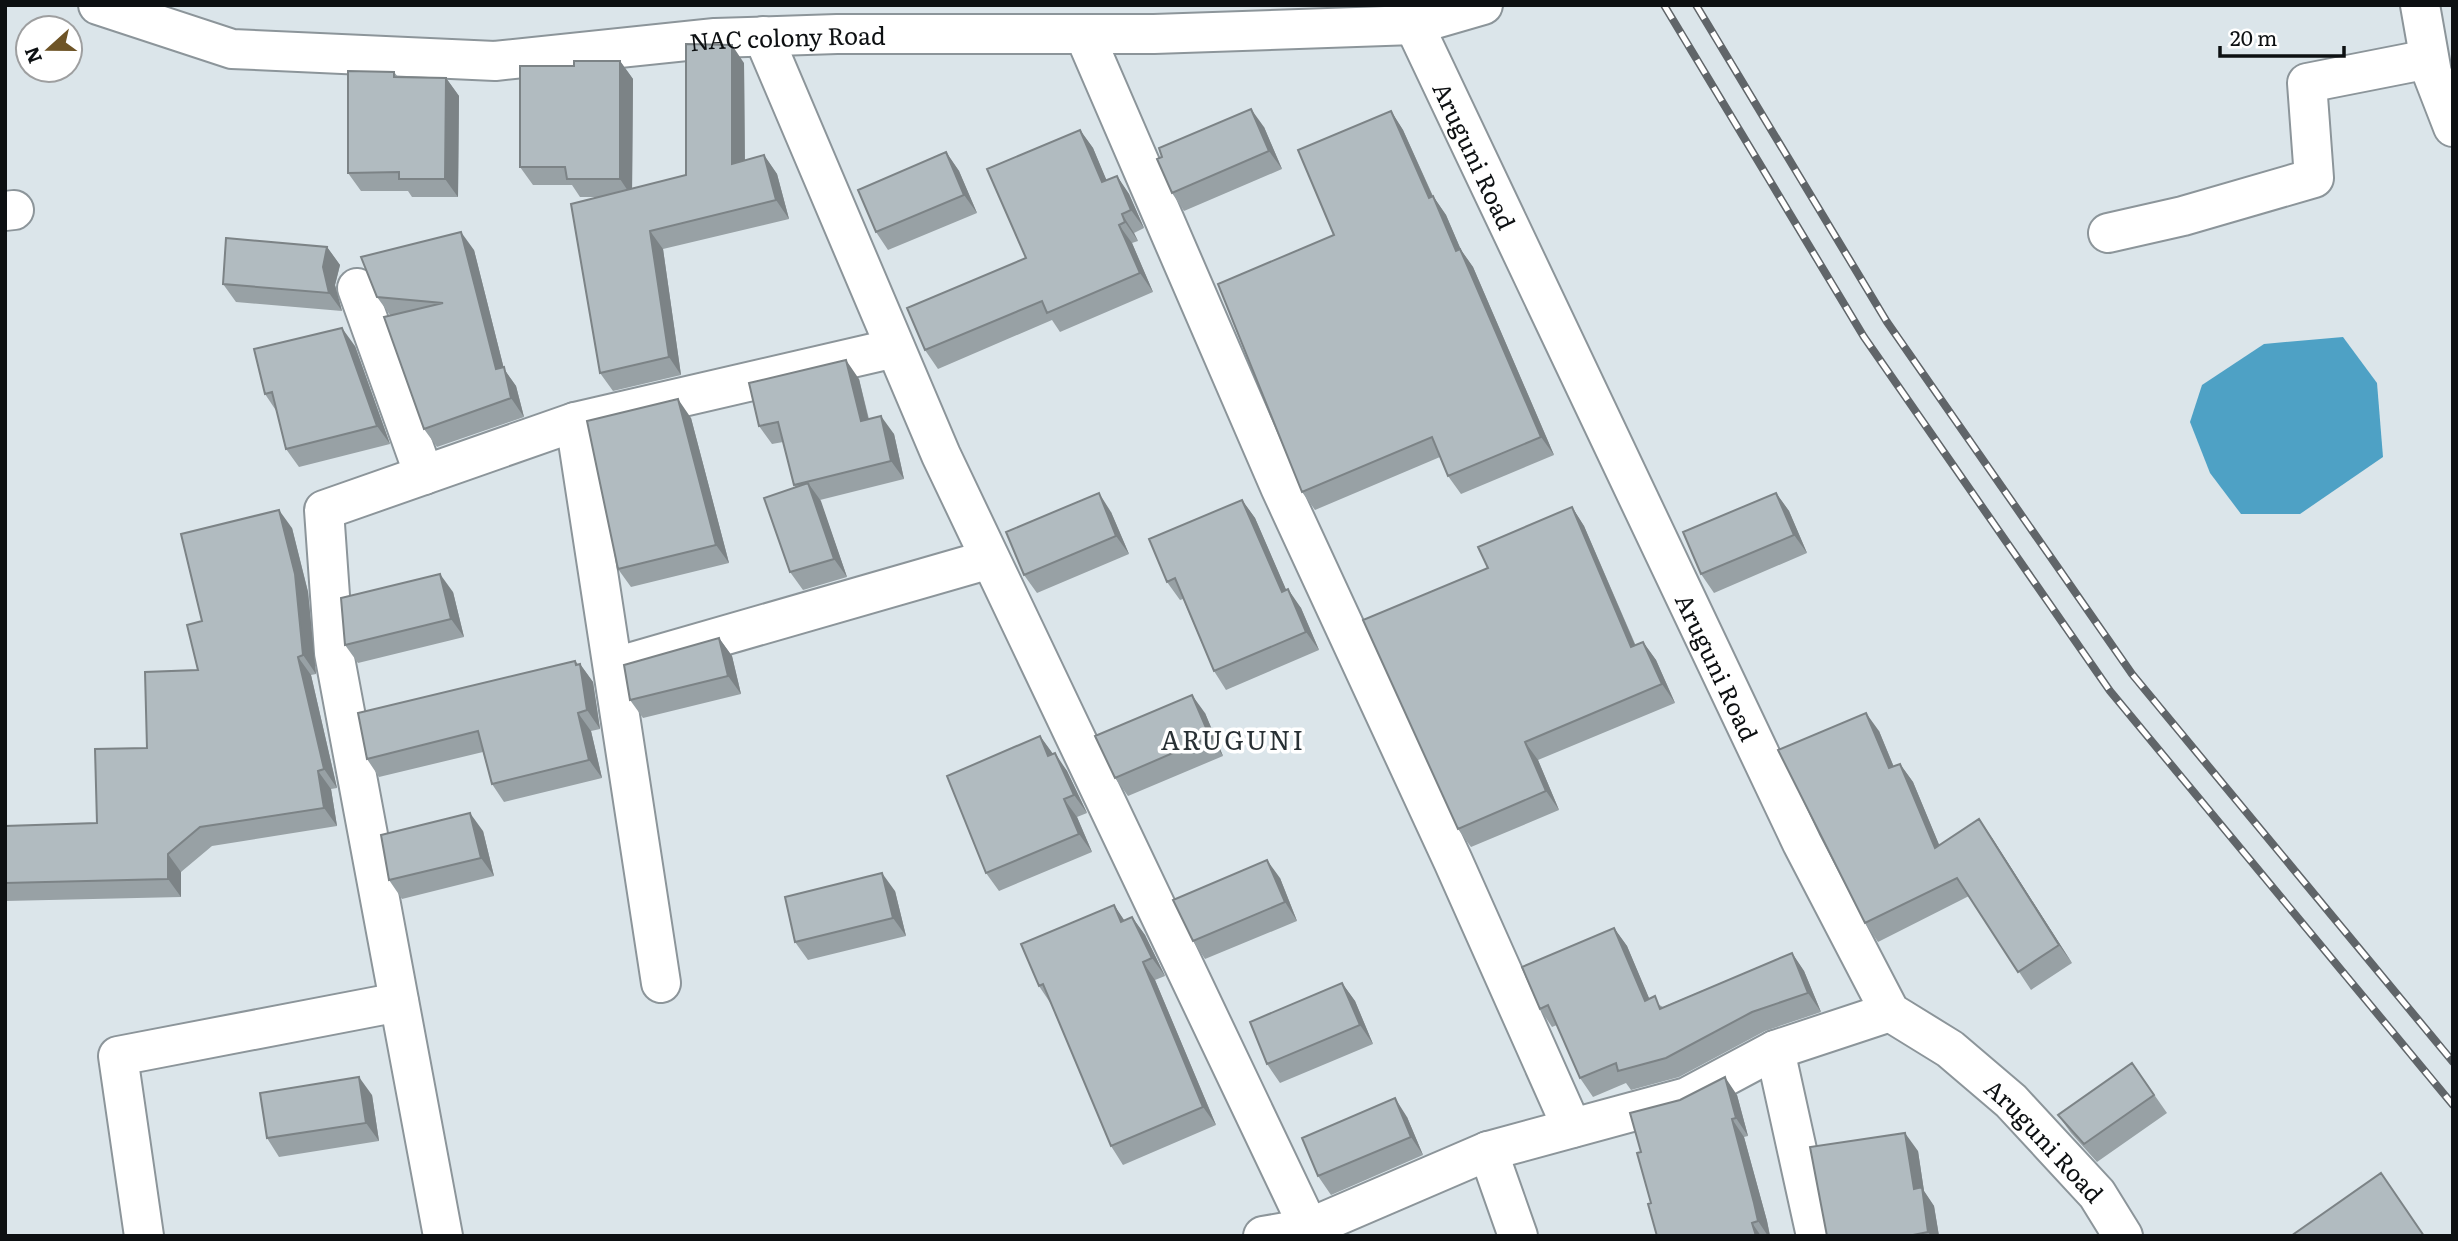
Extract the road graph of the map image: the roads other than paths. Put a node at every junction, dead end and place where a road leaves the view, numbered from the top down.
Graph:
1 (98, 5) edge
2 (1483, 5) edge
3 (2420, 5) edge
4 (1414, 25) junction
5 (1084, 34) junction
6 (763, 36) junction
7 (2429, 59) junction
8 (2453, 127) edge
9 (2108, 233) dead end
10 (358, 288) dead end
11 (895, 348) junction
12 (575, 422) junction
13 (424, 475) junction
14 (990, 559) junction
15 (615, 667) junction
16 (661, 983) dead end
17 (399, 1002) junction
18 (1889, 1012) junction
19 (1775, 1050) junction
20 (1572, 1128) junction
21 (1488, 1151) junction
22 (1309, 1227) junction
23 (144, 1236) edge
24 (443, 1236) edge
25 (1263, 1236) edge
26 (1518, 1236) edge
27 (1816, 1236) edge
28 (2123, 1236) edge

1 - 6 street, NAC colony Road
2 - 4 street, NAC colony Road
3 - 7 street
4 - 5 street, NAC colony Road
4 - 18 street, Aruguni Road
5 - 6 street, NAC colony Road
5 - 20 street
6 - 11 street
7 - 8 street
7 - 9 street
10 - 13 street
11 - 12 street
11 - 14 street
12 - 13 street
12 - 15 street
13 - 17 street
14 - 15 street
14 - 22 street
15 - 16 street
17 - 23 street
17 - 24 street
18 - 19 street
18 - 28 street, Aruguni Road
19 - 20 street
19 - 27 street
20 - 21 street
21 - 22 street
21 - 26 street
22 - 25 street

